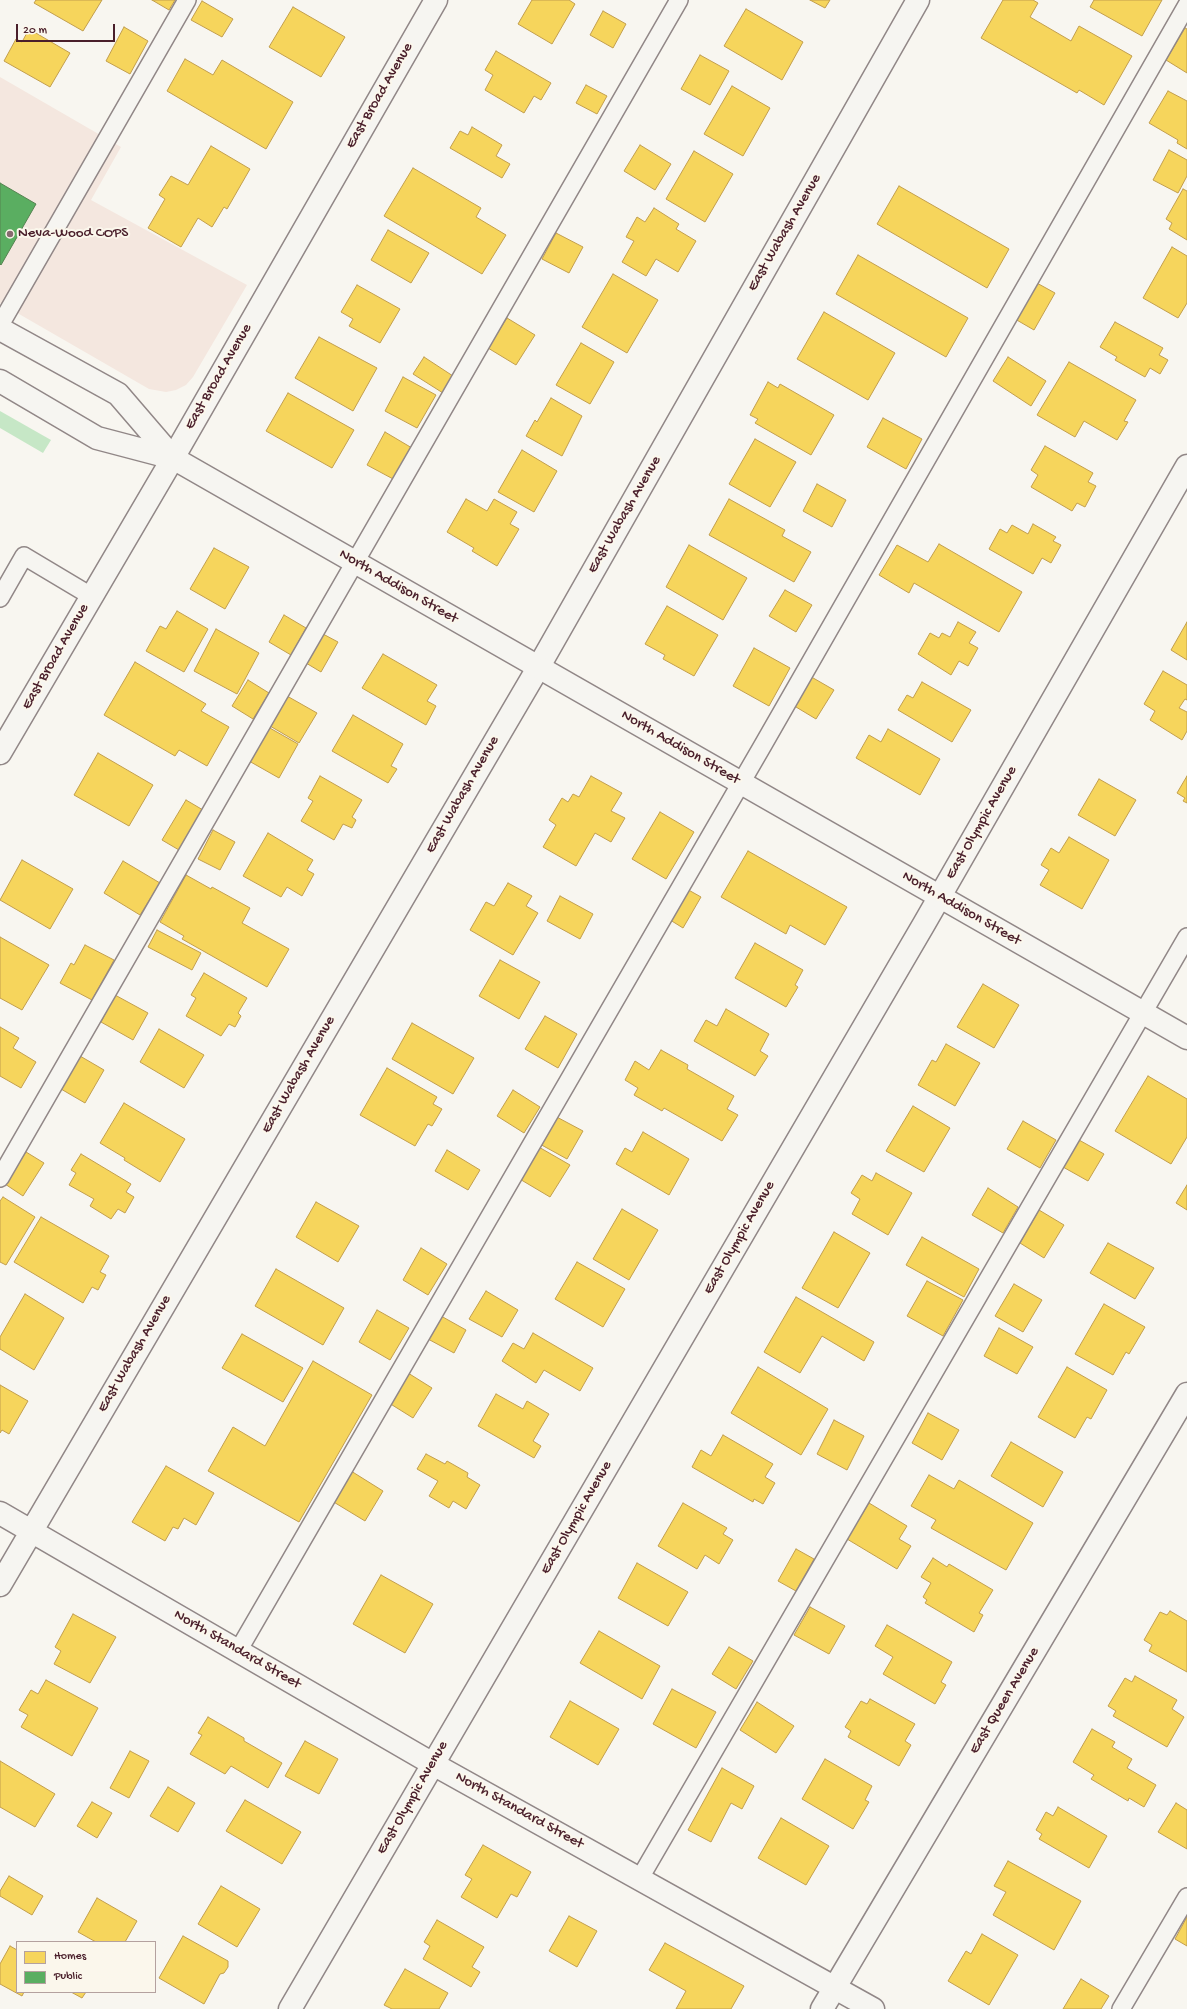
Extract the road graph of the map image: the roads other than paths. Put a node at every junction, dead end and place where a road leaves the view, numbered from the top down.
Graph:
1 (187, 0) edge
2 (436, 0) edge
3 (679, 0) edge
4 (918, 0) edge
5 (1187, 5) edge
6 (0, 325) edge
7 (0, 329) edge
8 (0, 381) edge
9 (173, 458) junction
10 (1187, 466) edge
11 (356, 562) junction
12 (91, 596) junction
13 (0, 598) edge
14 (538, 668) junction
15 (0, 753) edge
16 (741, 783) junction
17 (940, 896) junction
18 (1187, 937) edge
19 (1143, 1013) junction
20 (1187, 1038) edge
21 (0, 1178) edge
22 (1187, 1394) edge
23 (0, 1513) edge
24 (32, 1531) junction
25 (0, 1585) edge
26 (238, 1651) junction
27 (433, 1764) junction
28 (640, 1878) junction
29 (1187, 1897) edge
30 (835, 1987) junction
31 (290, 2009) edge
32 (822, 2009) edge
33 (874, 2009) edge
34 (1122, 2009) edge

1 - 6 lane
2 - 9 street, East Broad Avenue
3 - 11 lane
4 - 14 street, East Wabash Avenue
5 - 16 lane
7 - 9 street, North Addison Street
8 - 9 street, North Addison Street
9 - 11 street, North Addison Street
9 - 12 street, East Broad Avenue
10 - 17 street, East Olympic Avenue
11 - 14 street, North Addison Street
11 - 21 lane
12 - 13 lane
12 - 15 street, East Broad Avenue
14 - 16 street, North Addison Street
14 - 24 street, East Wabash Avenue
16 - 17 street, North Addison Street
16 - 26 lane
17 - 19 street, North Addison Street
17 - 27 street, East Olympic Avenue
18 - 19 lane
19 - 20 street, North Addison Street
19 - 28 lane
22 - 30 street, East Queen Avenue
23 - 24 street, North Standard Street
24 - 25 street, East Wabash Avenue
24 - 26 street, North Standard Street
26 - 27 street, North Standard Street
27 - 28 street, North Standard Street
27 - 31 street, East Olympic Avenue
28 - 30 street, North Standard Street
29 - 34 lane
30 - 32 street, East Queen Avenue
30 - 33 street, North Standard Street

